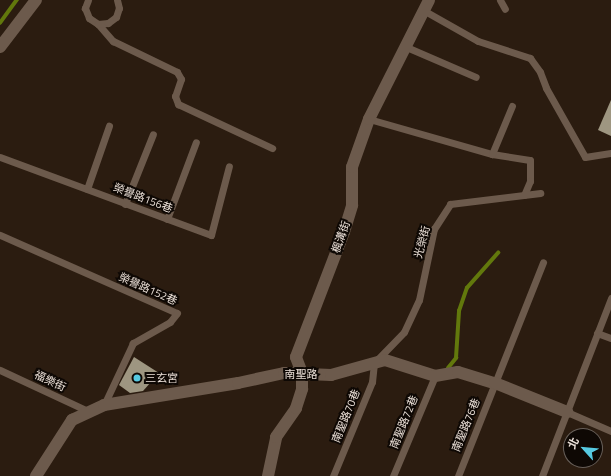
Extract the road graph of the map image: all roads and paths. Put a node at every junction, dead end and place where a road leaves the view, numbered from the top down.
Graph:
1 (36, 0) edge
2 (88, 0) edge
3 (117, 0) edge
4 (500, 0) edge
5 (426, 5) edge
6 (505, 10) dead end
7 (98, 24) junction
8 (404, 46) junction
9 (0, 47) edge
10 (476, 77) dead end
11 (512, 106) dead end
12 (369, 120) junction
13 (109, 126) dead end
14 (153, 134) dead end
15 (196, 142) dead end
16 (272, 148) dead end
17 (611, 153) edge
18 (492, 154) junction
19 (0, 156) edge
20 (229, 166) dead end
21 (87, 189) junction
22 (540, 193) dead end
23 (524, 195) junction
24 (125, 204) junction
25 (167, 219) junction
26 (0, 235) edge
27 (542, 262) dead end
28 (611, 298) edge
29 (597, 333) junction
30 (611, 338) edge
31 (374, 363) junction
32 (0, 370) edge
33 (302, 373) junction
34 (435, 376) junction
35 (494, 383) junction
36 (104, 405) junction
37 (90, 412) junction
38 (567, 412) junction
39 (611, 430) edge
40 (36, 476) edge
41 (268, 476) edge
42 (333, 476) edge
43 (393, 476) edge
44 (458, 476) edge
45 (542, 476) edge

1 - 9 street
2 - 7 lane
3 - 7 lane
4 - 6 lane
5 - 8 street, 楓溝街
5 - 17 lane
7 - 16 lane
8 - 10 lane
8 - 12 street, 楓溝街
11 - 18 lane
12 - 18 lane
12 - 33 street, 楓溝街
13 - 21 lane
14 - 24 lane
15 - 25 lane
18 - 23 lane
19 - 21 lane, 榮譽路156巷
20 - 25 lane, 榮譽路156巷
21 - 24 lane, 榮譽路156巷
22 - 23 lane, 光榮街
23 - 31 lane, 光榮街
24 - 25 lane, 榮譽路156巷
26 - 36 lane, 榮譽路152巷
27 - 35 lane, 南聖路76巷
28 - 29 lane
29 - 30 lane
29 - 38 lane
31 - 33 street, 南聖路
31 - 34 street, 南聖路
31 - 42 lane, 南聖路70巷
32 - 37 lane, 福樂街
33 - 36 street, 南聖路
33 - 41 street, 楓溝街
34 - 35 street, 南聖路
34 - 43 lane, 南聖路72巷
35 - 38 street, 南聖路
35 - 44 lane, 南聖路76巷
36 - 37 street, 南聖路
37 - 40 street, 南聖路
38 - 39 lane
38 - 45 lane

